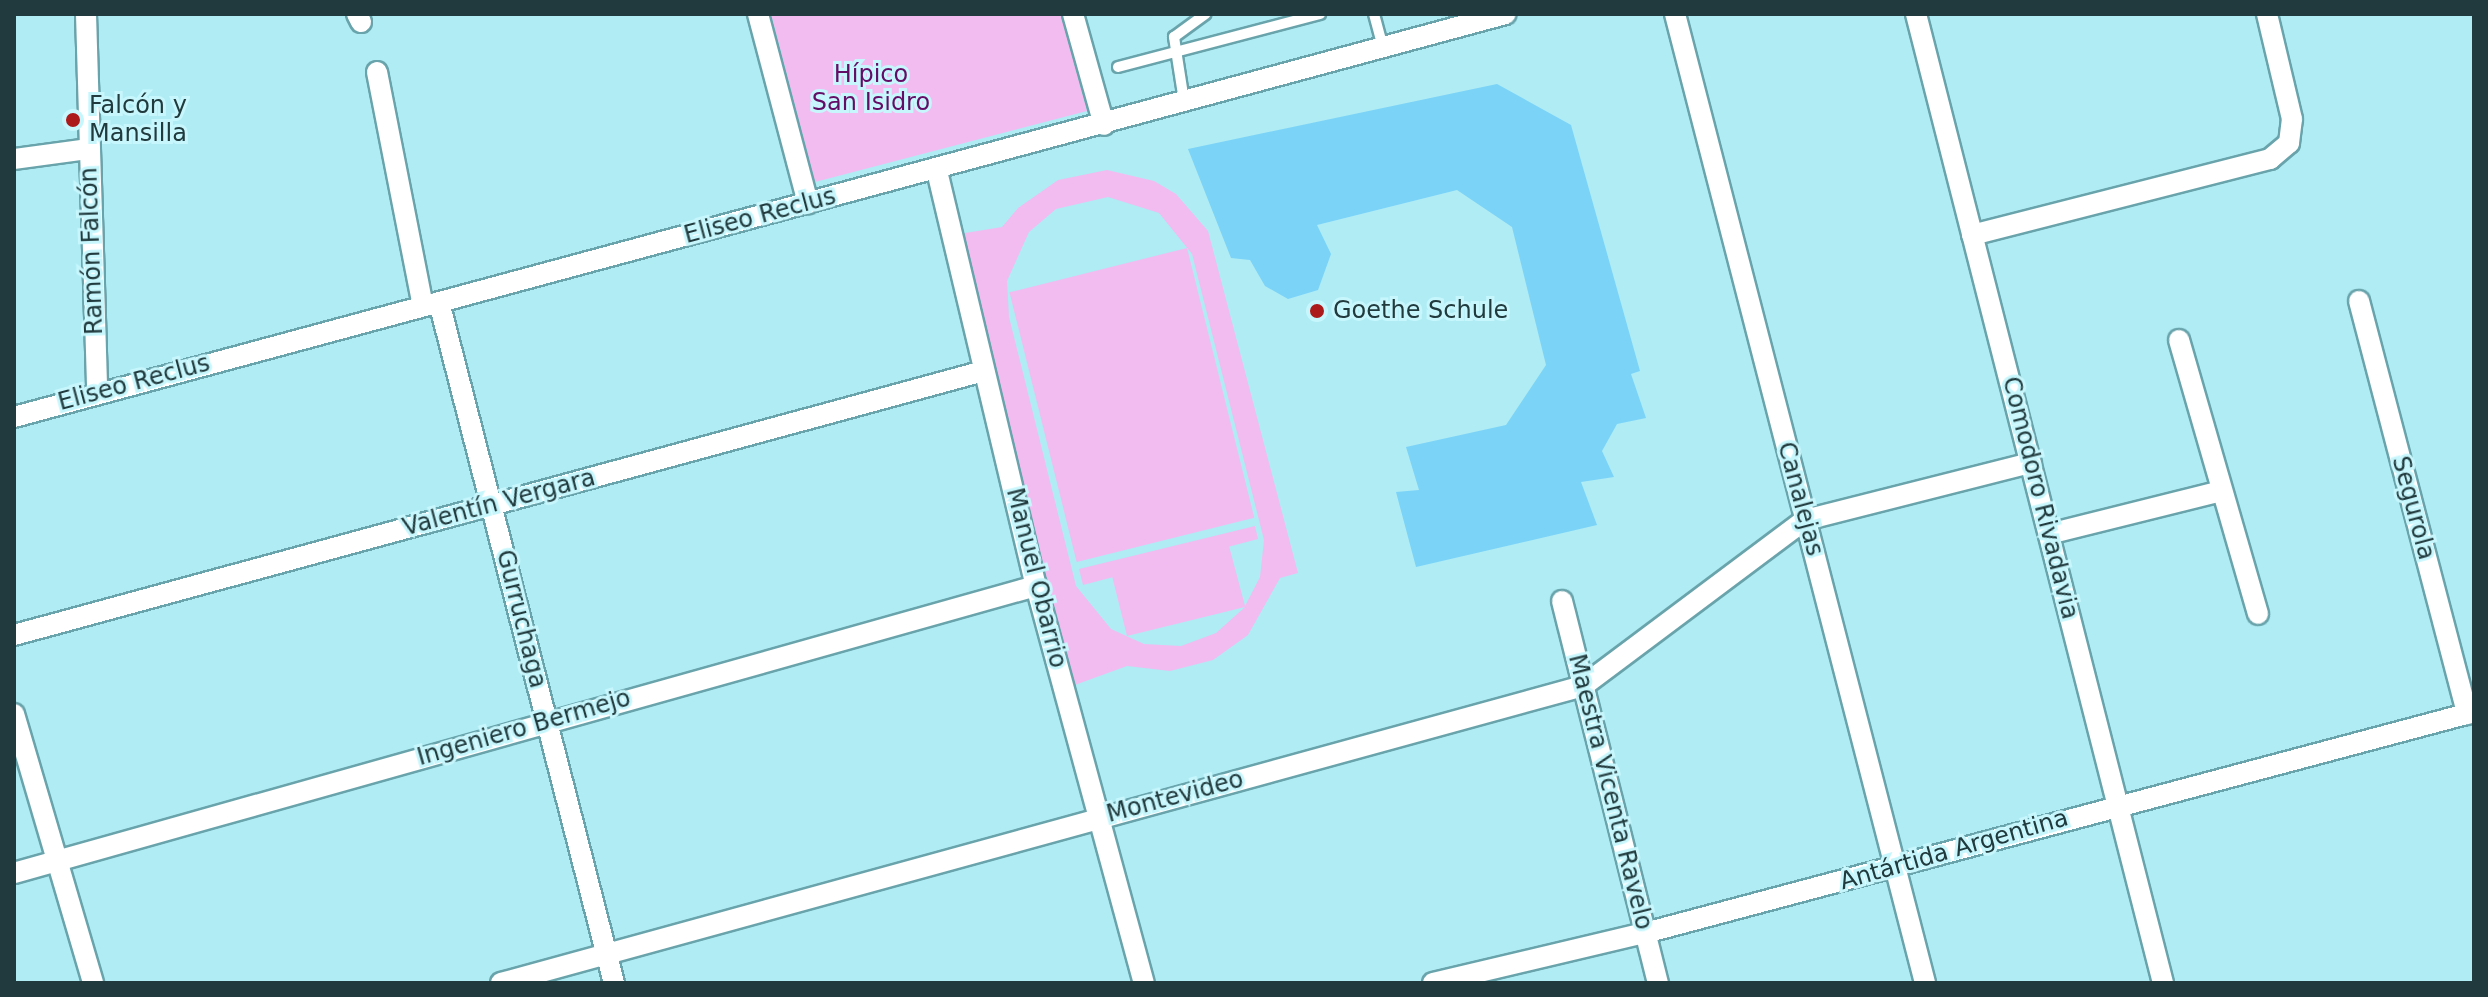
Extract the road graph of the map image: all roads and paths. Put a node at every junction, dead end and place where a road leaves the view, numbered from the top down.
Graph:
1 (86, 14) edge
2 (758, 14) edge
3 (1073, 14) edge
4 (1206, 14) edge
5 (1320, 14) edge
6 (1374, 14) edge
7 (1424, 14) edge
8 (1505, 14) edge
9 (1675, 14) edge
10 (1916, 14) edge
11 (2267, 14) edge
12 (1429, 35) junction
13 (1383, 48) junction
14 (1176, 51) junction
15 (1118, 67) dead end
16 (377, 72) dead end
17 (1184, 103) junction
18 (1104, 125) junction
19 (88, 149) junction
20 (14, 159) edge
21 (937, 171) junction
22 (808, 203) junction
23 (1972, 235) junction
24 (2359, 301) dead end
25 (431, 304) junction
26 (2179, 340) dead end
27 (984, 371) junction
28 (97, 392) junction
29 (14, 417) edge
30 (2031, 463) junction
31 (2222, 491) junction
32 (491, 505) junction
33 (1805, 520) junction
34 (2049, 534) junction
35 (1036, 586) junction
36 (1562, 601) dead end
37 (2258, 614) dead end
38 (14, 635) edge
39 (1583, 686) junction
40 (2471, 713) edge
41 (14, 714) edge
42 (547, 721) junction
43 (2118, 804) junction
44 (1100, 818) junction
45 (57, 862) junction
46 (1898, 866) junction
47 (14, 873) edge
48 (1645, 933) junction
49 (607, 956) junction
50 (93, 983) edge
51 (501, 983) edge
52 (614, 983) edge
53 (1144, 983) edge
54 (1433, 983) edge
55 (1658, 983) edge
56 (1925, 983) edge
57 (2163, 983) edge

1 - 19 street, Ramón Falcón
2 - 22 street
3 - 18 street
4 - 14 lane
5 - 14 lane
6 - 13 lane
7 - 12 street
8 - 12 street, Eliseo Reclus
9 - 33 street, Canalejas
10 - 23 street, Comodoro Rivadavia
11 - 23 street
12 - 13 street, Eliseo Reclus
13 - 17 street, Eliseo Reclus
14 - 15 lane
14 - 17 lane
16 - 25 street, Gurruchaga
17 - 18 street, Eliseo Reclus
18 - 21 street, Eliseo Reclus
19 - 20 street
19 - 28 street, Ramón Falcón
21 - 22 street, Eliseo Reclus
21 - 27 street, Manuel Obarrio
22 - 25 street, Eliseo Reclus
23 - 30 street, Comodoro Rivadavia
24 - 40 street, Segurola
25 - 28 street, Eliseo Reclus
25 - 32 street, Gurruchaga
26 - 31 street
27 - 32 street, Valentín Vergara
27 - 35 street, Manuel Obarrio
28 - 29 street, Eliseo Reclus
30 - 33 street
30 - 34 street, Comodoro Rivadavia
31 - 34 street
31 - 37 street
32 - 38 street, Valentín Vergara
32 - 42 street, Gurruchaga
33 - 39 street, Montevideo
33 - 46 street, Canalejas
34 - 43 street, Comodoro Rivadavia
35 - 42 street, Ingeniero Bermejo
35 - 44 street, Manuel Obarrio
36 - 39 street, Maestra Vicenta Ravelo
39 - 44 street, Montevideo
39 - 48 street, Maestra Vicenta Ravelo
40 - 43 street, Antártida Argentina
41 - 45 street
42 - 45 street, Ingeniero Bermejo
42 - 49 street, Gurruchaga
43 - 46 street, Antártida Argentina
43 - 57 street, Comodoro Rivadavia
44 - 49 street, Montevideo
44 - 53 street, Manuel Obarrio
45 - 47 street, Ingeniero Bermejo
45 - 50 street
46 - 48 street, Antártida Argentina
46 - 56 street, Canalejas
48 - 54 street, Antártida Argentina
48 - 55 street, Maestra Vicenta Ravelo
49 - 51 street, Montevideo
49 - 52 street, Gurruchaga

